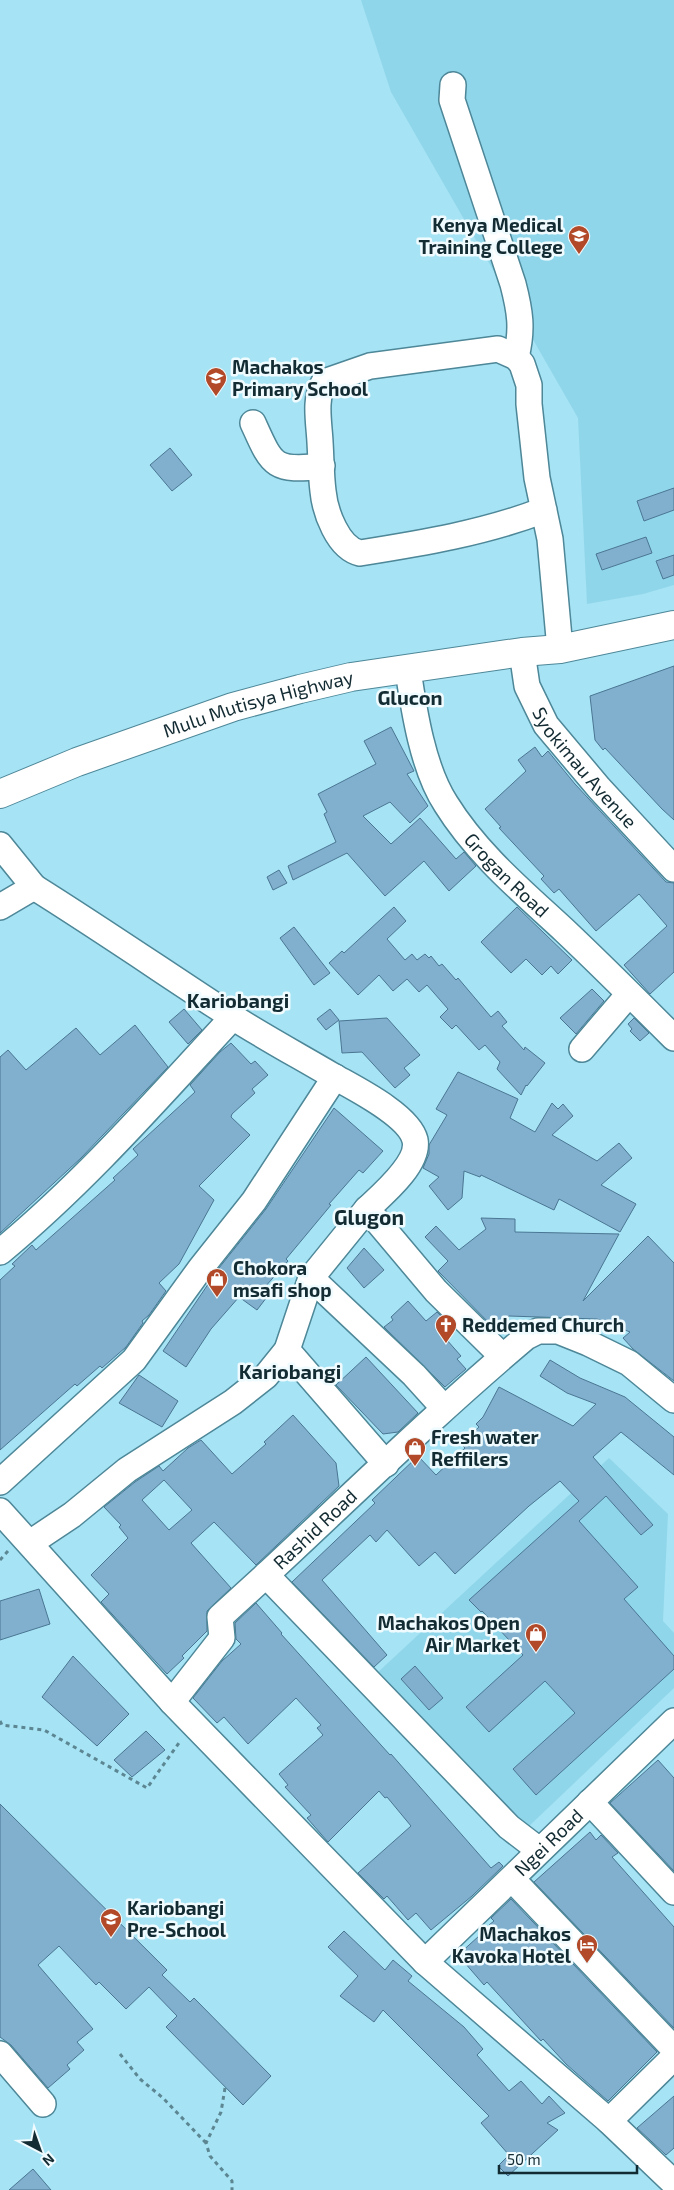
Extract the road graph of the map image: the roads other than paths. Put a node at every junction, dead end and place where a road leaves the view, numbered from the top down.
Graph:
1 (453, 85) dead end
2 (516, 357) junction
3 (253, 423) dead end
4 (322, 466) junction
5 (544, 510) junction
6 (674, 625) edge
7 (560, 649) junction
8 (522, 652) junction
9 (408, 670) junction
10 (0, 794) edge
11 (0, 845) edge
12 (674, 869) edge
13 (34, 887) junction
14 (0, 907) edge
15 (629, 994) junction
16 (233, 1017) junction
17 (674, 1038) edge
18 (582, 1049) dead end
19 (335, 1077) junction
20 (368, 1209) junction
21 (0, 1252) edge
22 (311, 1278) junction
23 (287, 1350) junction
24 (502, 1356) junction
25 (674, 1400) edge
26 (443, 1407) junction
27 (386, 1464) junction
28 (0, 1482) edge
29 (0, 1511) edge
30 (30, 1543) junction
31 (266, 1575) junction
32 (172, 1702) junction
33 (670, 1734) edge
34 (590, 1802) junction
35 (540, 1850) junction
36 (512, 1879) junction
37 (674, 1892) edge
38 (425, 1962) junction
39 (674, 2049) edge
40 (0, 2054) edge
41 (674, 2057) edge
42 (43, 2104) dead end
43 (609, 2121) junction
44 (674, 2183) edge

1 - 2 street
2 - 4 street
2 - 5 street
3 - 4 street
4 - 5 street
5 - 7 street
6 - 7 highway, Mulu Mutisya Highway
7 - 8 highway, Mulu Mutisya Highway
8 - 9 highway, Mulu Mutisya Highway
8 - 12 street, Syokimau Avenue
9 - 10 highway, Mulu Mutisya Highway
9 - 15 street, Grogan Road
11 - 13 street
13 - 14 street
13 - 16 street
15 - 17 street, Grogan Road
15 - 18 street
16 - 19 street
16 - 21 street
19 - 20 street
19 - 28 street
20 - 22 street
20 - 24 street
22 - 23 street
22 - 26 street
23 - 27 street
23 - 30 street
24 - 25 street, Rashid Road
24 - 26 street, Rashid Road
26 - 27 street, Rashid Road
27 - 31 street, Rashid Road
29 - 30 street
30 - 32 street
31 - 32 street
31 - 35 street, Rashid Road
32 - 38 street
33 - 34 street, Ngei Road
34 - 35 street, Ngei Road
34 - 37 street
35 - 36 street, Ngei Road
36 - 38 street, Ngei Road
36 - 39 street
38 - 43 street
40 - 42 street
41 - 43 street
43 - 44 street

